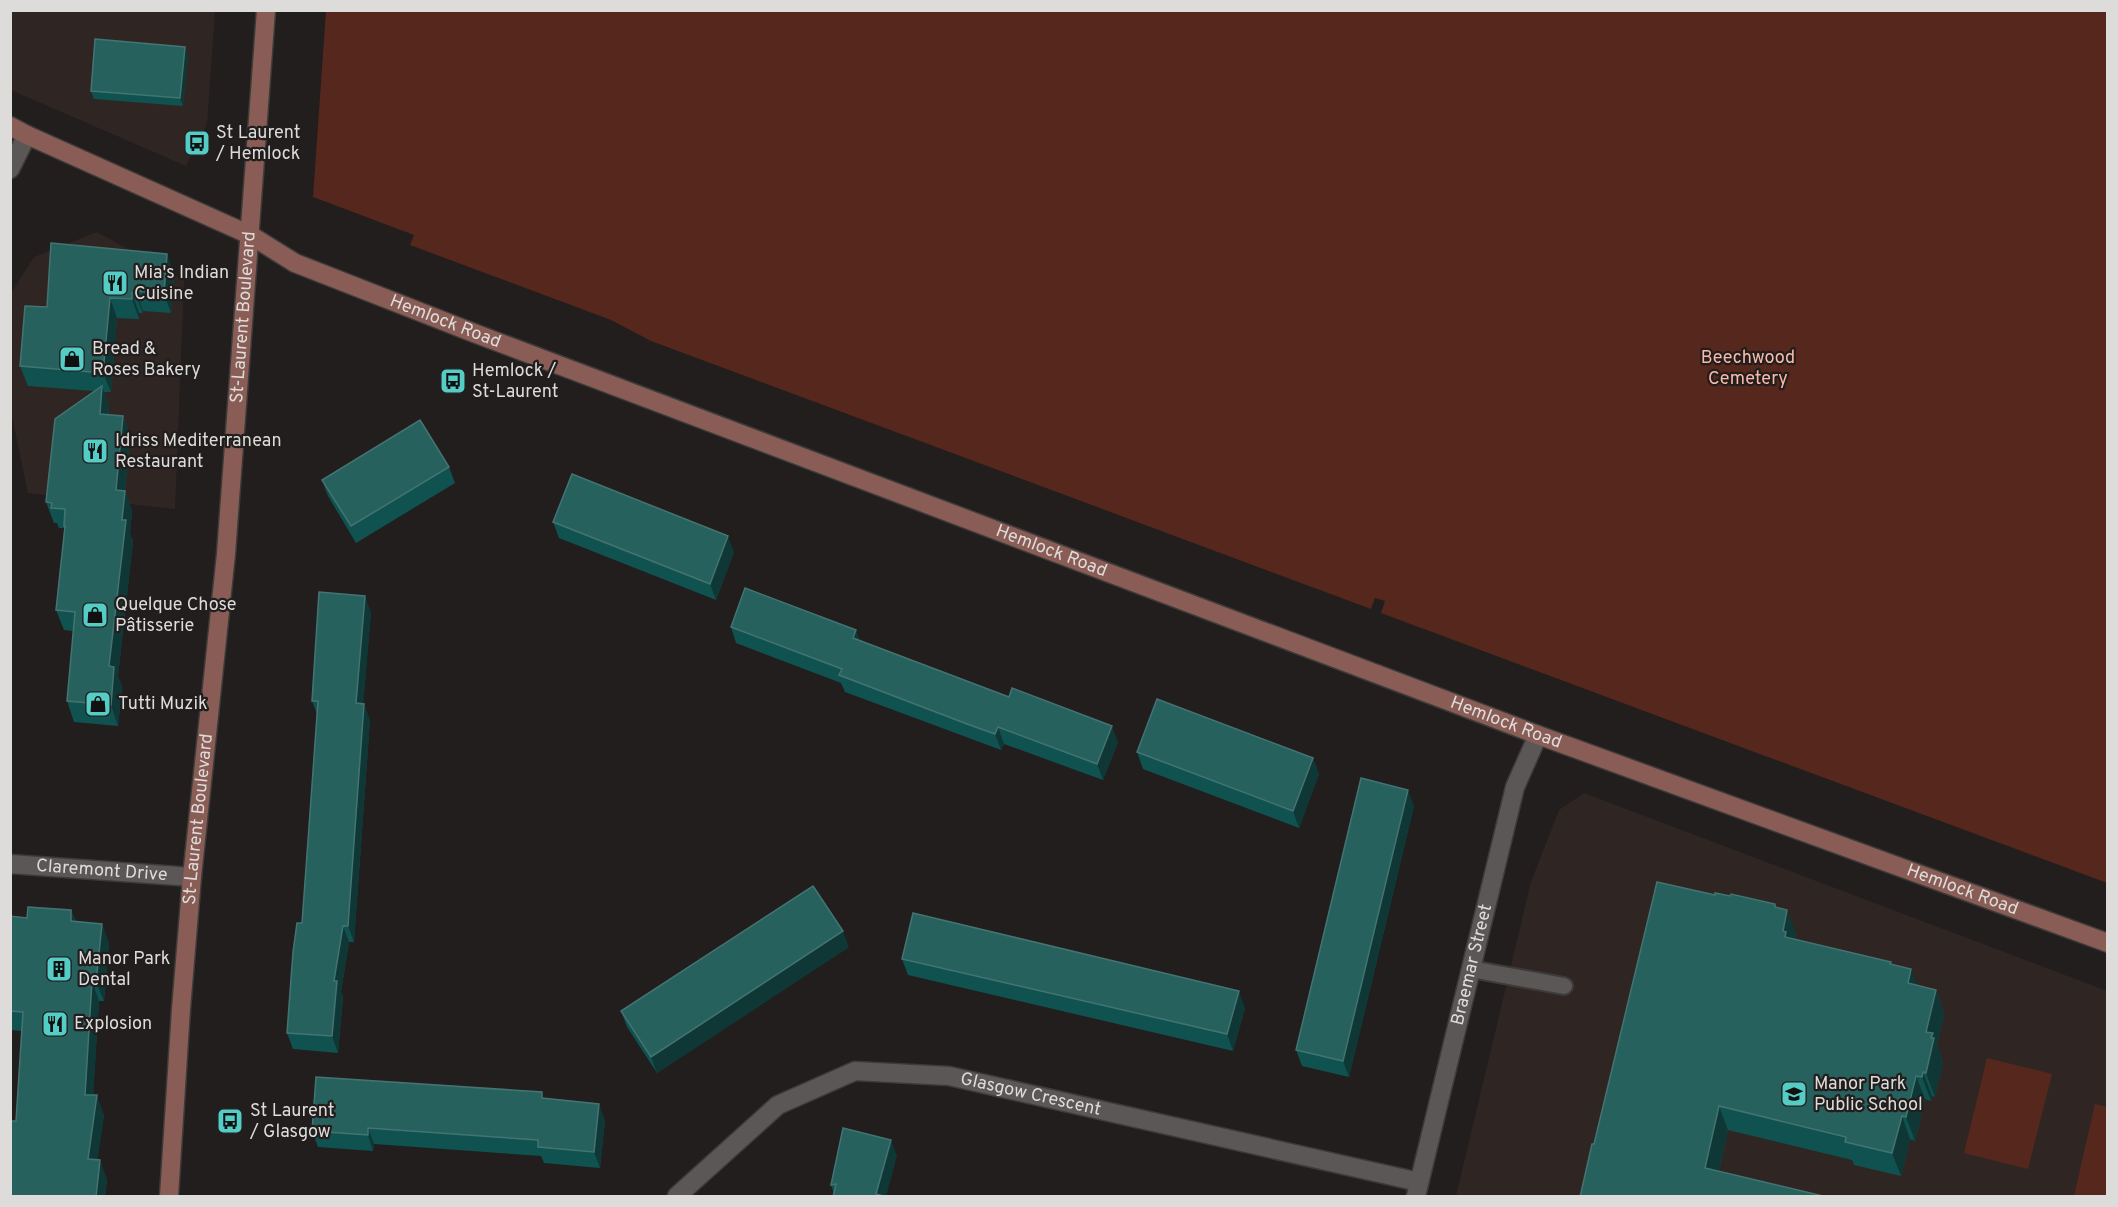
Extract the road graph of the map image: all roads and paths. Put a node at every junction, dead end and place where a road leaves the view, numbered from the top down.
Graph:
1 (266, 10) edge
2 (10, 126) edge
3 (27, 135) junction
4 (10, 169) edge
5 (250, 235) junction
6 (1538, 735) junction
7 (10, 864) edge
8 (192, 877) junction
9 (2108, 943) edge
10 (1471, 969) junction
11 (1564, 986) dead end
12 (1417, 1189) edge
13 (170, 1197) edge
14 (677, 1197) edge

1 - 5 main road, St-Laurent Boulevard
2 - 3 main road, Hemlock Road
3 - 4 street
3 - 5 main road, Hemlock Road
5 - 6 main road, Hemlock Road
5 - 8 main road, St-Laurent Boulevard
6 - 9 main road, Hemlock Road
6 - 10 street, Braemar Street
7 - 8 street, Claremont Drive
8 - 13 main road, St-Laurent Boulevard
10 - 11 lane
10 - 12 street, Braemar Street
12 - 14 street, Glasgow Crescent

